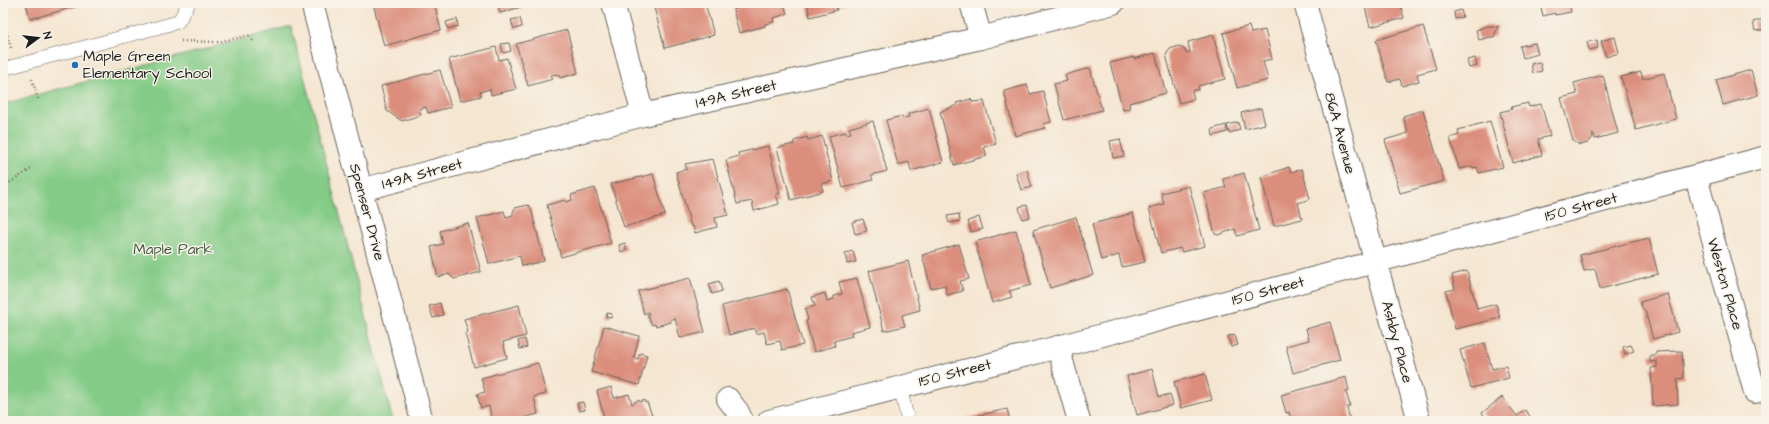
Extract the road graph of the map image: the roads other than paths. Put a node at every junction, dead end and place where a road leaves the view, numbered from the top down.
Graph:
1 (189, 3) edge
2 (312, 3) edge
3 (613, 3) edge
4 (971, 3) edge
5 (1113, 3) edge
6 (1305, 3) edge
7 (981, 38) junction
8 (3, 69) edge
9 (643, 115) junction
10 (1766, 158) edge
11 (1696, 176) junction
12 (361, 190) junction
13 (1376, 262) junction
14 (1058, 347) junction
15 (900, 387) junction
16 (1755, 392) dead end
17 (728, 399) dead end
18 (422, 421) edge
19 (742, 421) edge
20 (769, 421) edge
21 (908, 421) edge
22 (1079, 421) edge
23 (1419, 421) edge

1 - 8 lane
2 - 12 street, Spenser Drive
3 - 9 street
4 - 7 street
5 - 7 street, 149A Street
6 - 13 street, 86A Avenue
7 - 9 street, 149A Street
9 - 12 street, 149A Street
10 - 11 street, 150 Street
11 - 13 street, 150 Street
11 - 16 street, Weston Place
12 - 18 street, Spenser Drive
13 - 14 street, 150 Street
13 - 23 street, Ashby Place
14 - 15 street, 150 Street
14 - 22 street
15 - 20 street, 150 Street
15 - 21 lane
17 - 19 street

